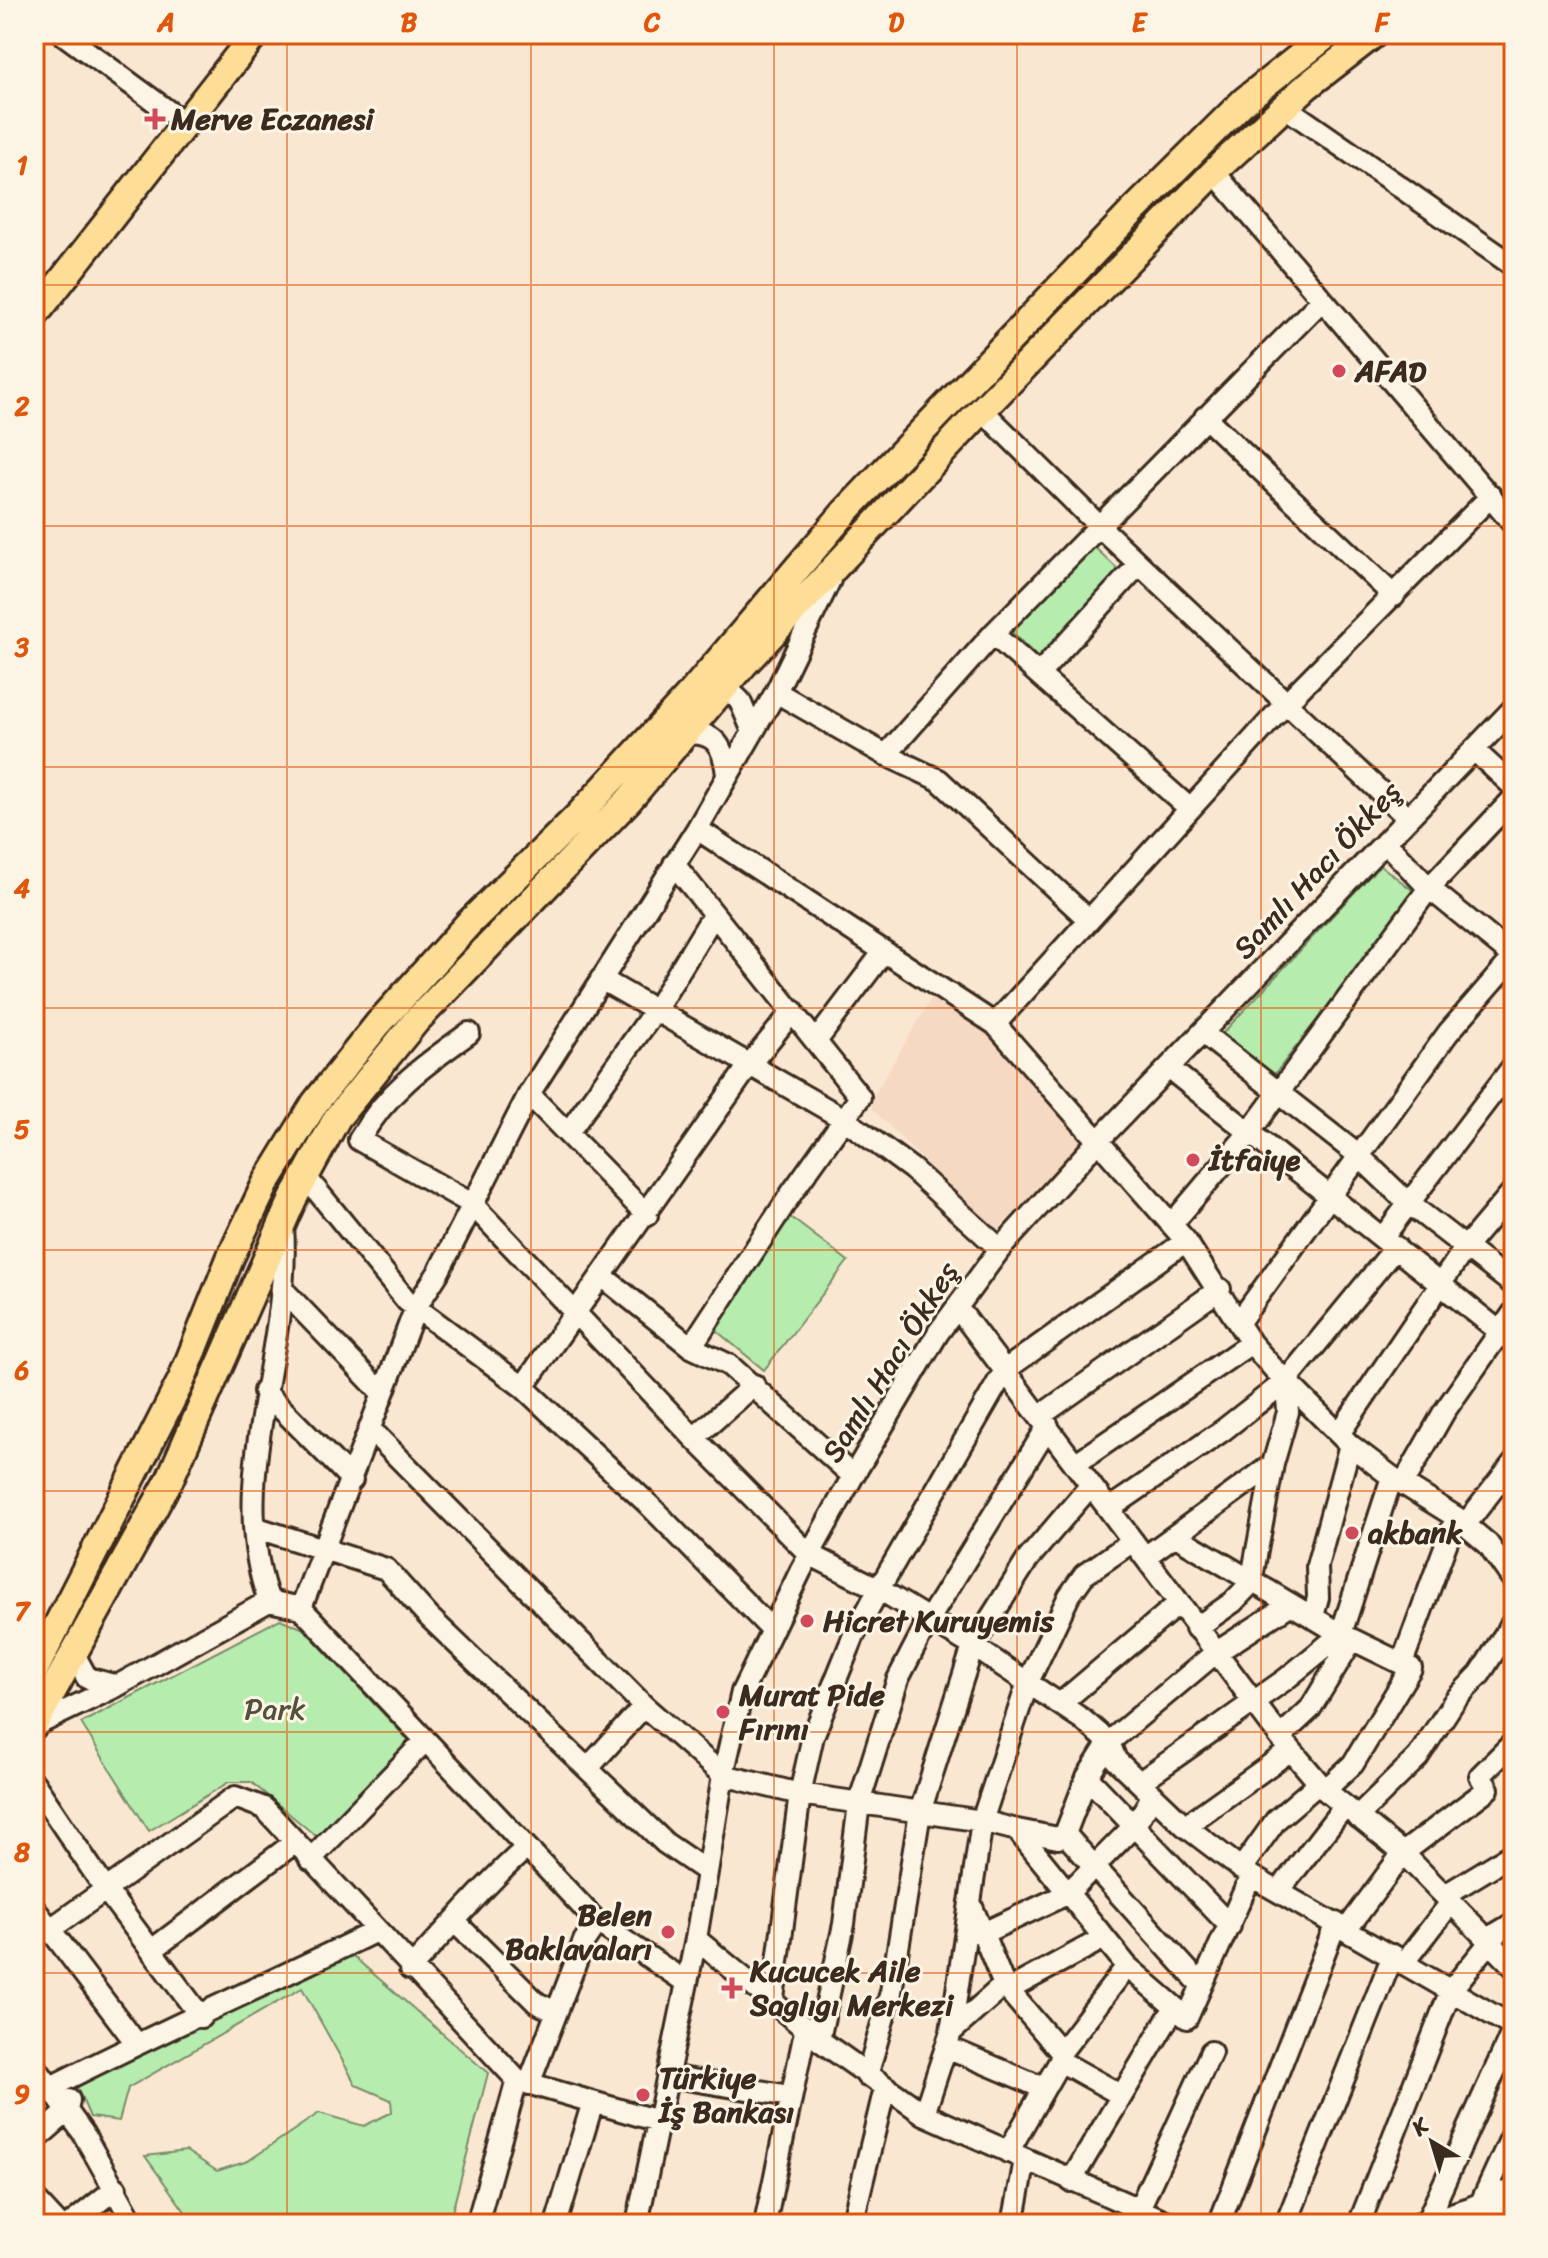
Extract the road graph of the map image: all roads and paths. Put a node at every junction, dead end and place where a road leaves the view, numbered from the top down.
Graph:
1 (63, 34) edge
2 (240, 34) edge
3 (255, 34) edge
4 (1328, 34) edge
5 (1374, 34) edge
6 (1285, 107) junction
7 (178, 119) junction
8 (1214, 172) junction
9 (1514, 266) edge
10 (34, 298) edge
11 (1321, 301) junction
12 (34, 316) edge
13 (982, 410) junction
14 (1205, 417) junction
15 (1491, 496) junction
16 (1514, 525) edge
17 (1100, 527) junction
18 (838, 564) junction
19 (1139, 564) junction
20 (1394, 596) junction
21 (993, 634) junction
22 (1039, 674) junction
23 (718, 679) junction
24 (776, 692) junction
25 (1287, 702) junction
26 (1514, 708) edge
27 (753, 732) junction
28 (685, 734) junction
29 (1474, 750) junction
30 (886, 755) junction
31 (727, 775) junction
32 (1514, 787) edge
33 (1514, 798) edge
34 (1189, 808) junction
35 (1408, 818) junction
36 (697, 829) junction
37 (1385, 842) junction
38 (674, 864) junction
39 (1429, 888) junction
40 (714, 914) junction
41 (1088, 919) junction
42 (1511, 948) edge
43 (882, 954) junction
44 (601, 979) junction
45 (656, 1009) junction
46 (793, 1011) junction
47 (995, 1024) junction
48 (469, 1033) dead end
49 (1204, 1034) junction
50 (817, 1040) junction
51 (750, 1064) junction
52 (1514, 1065) edge
53 (1170, 1069) junction
54 (1277, 1093) junction
55 (529, 1094) junction
56 (844, 1119) junction
57 (568, 1133) junction
58 (1249, 1133) junction
59 (1097, 1142) junction
60 (1358, 1155) junction
61 (305, 1176) junction
62 (1514, 1190) edge
63 (1330, 1198) junction
64 (1407, 1202) junction
65 (472, 1204) junction
66 (647, 1215) junction
67 (283, 1222) junction
68 (1172, 1224) junction
69 (1186, 1241) junction
70 (1390, 1242) junction
71 (1465, 1248) junction
72 (1000, 1249) junction
73 (602, 1276) junction
74 (1440, 1285) junction
75 (1514, 1285) edge
76 (1220, 1289) junction
77 (283, 1290) junction
78 (416, 1307) junction
79 (957, 1307) junction
80 (574, 1312) junction
81 (1514, 1312) edge
82 (1239, 1322) junction
83 (1507, 1337) edge
84 (1251, 1343) junction
85 (691, 1347) junction
86 (1005, 1370) junction
87 (1286, 1381) junction
88 (754, 1385) junction
89 (523, 1387) junction
90 (264, 1391) junction
91 (382, 1393) junction
92 (1044, 1421) junction
93 (370, 1429) junction
94 (694, 1438) junction
95 (1344, 1440) junction
96 (1514, 1462) edge
97 (1075, 1464) junction
98 (1273, 1464) junction
99 (853, 1476) junction
100 (352, 1480) junction
101 (1398, 1481) junction
102 (1091, 1485) junction
103 (1109, 1509) junction
104 (1460, 1521) junction
105 (254, 1527) junction
106 (1176, 1536) junction
107 (325, 1547) junction
108 (1139, 1549) junction
109 (809, 1554) junction
110 (1514, 1581) edge
111 (1251, 1583) junction
112 (879, 1589) junction
113 (269, 1601) junction
114 (1178, 1604) junction
115 (1291, 1604) junction
116 (301, 1608) junction
117 (1313, 1616) junction
118 (1514, 1620) edge
119 (928, 1621) junction
120 (1196, 1628) junction
121 (771, 1629) junction
122 (1347, 1637) junction
123 (973, 1646) junction
124 (74, 1654) junction
125 (1214, 1654) junction
126 (1402, 1663) junction
127 (34, 1671) edge
128 (1028, 1682) junction
129 (117, 1686) junction
130 (1251, 1703) junction
131 (1060, 1704) junction
132 (644, 1706) junction
133 (34, 1726) edge
134 (424, 1742) junction
135 (1109, 1742) junction
136 (1514, 1742) edge
137 (1285, 1743) junction
138 (588, 1768) junction
139 (723, 1775) junction
140 (1087, 1777) junction
141 (1322, 1787) junction
142 (1146, 1788) junction
143 (36, 1791) edge
144 (800, 1794) junction
145 (859, 1803) junction
146 (920, 1812) junction
147 (1350, 1812) junction
148 (982, 1821) junction
149 (1135, 1825) junction
150 (1185, 1826) junction
151 (1017, 1830) junction
152 (1065, 1834) junction
153 (294, 1843) junction
154 (525, 1849) junction
155 (1403, 1853) junction
156 (1514, 1853) edge
157 (310, 1860) junction
158 (1093, 1868) junction
159 (706, 1871) junction
160 (1246, 1873) junction
161 (106, 1890) junction
162 (1279, 1891) junction
163 (1067, 1894) junction
164 (969, 1898) junction
165 (1449, 1898) junction
166 (34, 1908) edge
167 (455, 1922) junction
168 (597, 1922) junction
169 (1514, 1923) edge
170 (1230, 1926) junction
171 (1341, 1926) junction
172 (376, 1931) junction
173 (43, 1932) edge
174 (981, 1934) junction
175 (1104, 1938) junction
176 (696, 1939) junction
177 (1489, 1941) junction
178 (152, 1950) junction
179 (1399, 1959) junction
180 (1127, 1966) junction
181 (1514, 1967) edge
182 (410, 1969) junction
183 (687, 1983) junction
184 (1201, 1985) junction
185 (1006, 1987) junction
186 (1451, 1990) junction
187 (773, 1999) junction
188 (1174, 2008) junction
189 (556, 2012) junction
190 (201, 2017) junction
191 (1514, 2027) edge
192 (812, 2034) junction
193 (949, 2040) junction
194 (136, 2043) junction
195 (1211, 2052) dead end
196 (1060, 2057) junction
197 (34, 2065) edge
198 (74, 2075) junction
199 (668, 2076) junction
200 (867, 2076) junction
201 (523, 2082) junction
202 (51, 2087) junction
203 (885, 2088) junction
204 (1043, 2088) junction
205 (1121, 2095) junction
206 (790, 2096) junction
207 (592, 2105) junction
208 (67, 2112) junction
209 (924, 2114) junction
210 (658, 2121) junction
211 (1514, 2131) edge
212 (34, 2141) edge
213 (1016, 2156) junction
214 (1071, 2181) junction
215 (116, 2188) junction
216 (1514, 2189) edge
217 (34, 2198) edge
218 (1138, 2211) junction
219 (1496, 2214) edge
220 (1426, 2223) edge
221 (58, 2224) edge
222 (71, 2224) edge
223 (134, 2224) edge
224 (477, 2224) edge
225 (556, 2224) edge
226 (637, 2224) edge
227 (765, 2224) edge
228 (852, 2224) edge
229 (1013, 2224) edge
230 (1172, 2224) edge
231 (1219, 2224) edge
232 (1286, 2224) edge
233 (1359, 2224) edge
234 (1420, 2224) edge

1 - 7 street
2 - 7 main road
3 - 7 main road
4 - 23 main road
5 - 6 main road
6 - 8 main road
6 - 9 street
7 - 10 main road
7 - 12 main road
8 - 11 street
8 - 13 main road
11 - 14 street
11 - 15 street
13 - 17 street
13 - 18 main road
14 - 17 street
14 - 20 street
15 - 16 street
15 - 20 street
17 - 19 street
17 - 21 street
18 - 23 main road
18 - 24 street
19 - 22 street
19 - 25 street
20 - 25 street
21 - 22 street
21 - 30 street
22 - 34 street
23 - 27 street
23 - 28 main road
23 - 127 main road
24 - 27 street
24 - 30 street
25 - 34 street
25 - 35 street
26 - 29 street, Samlı Hacı Ökkeş
27 - 31 street
28 - 31 street
28 - 61 main road
29 - 32 street
29 - 35 street, Samlı Hacı Ökkeş
30 - 41 street
31 - 36 street
33 - 39 street
34 - 41 street
35 - 37 street, Samlı Hacı Ökkeş
36 - 38 street
36 - 43 street
37 - 39 street
37 - 49 street, Samlı Hacı Ökkeş
38 - 40 street
38 - 44 street
39 - 42 street
39 - 54 street
40 - 45 street
40 - 46 street
41 - 47 street
42 - 60 street
43 - 47 street
43 - 50 street
44 - 45 street
44 - 55 street
45 - 51 street
45 - 57 street
46 - 50 street
46 - 51 street
47 - 59 street
48 - 65 street
49 - 53 street, Samlı Hacı Ökkeş
49 - 54 street
50 - 56 street
51 - 56 street
51 - 66 street
52 - 64 street
53 - 58 street
53 - 59 street, Samlı Hacı Ökkeş
54 - 58 street
54 - 60 street
55 - 57 street
55 - 65 street
56 - 72 street
56 - 85 street
57 - 66 street
58 - 63 street
58 - 68 street
59 - 68 street
59 - 72 street, Samlı Hacı Ökkeş
60 - 63 street
60 - 64 street
61 - 67 main road
61 - 78 street
62 - 71 street
63 - 70 street
63 - 82 street
64 - 70 street
64 - 71 street
65 - 78 street
65 - 80 street
66 - 73 street
67 - 77 street
67 - 124 main road
68 - 69 street
69 - 76 street
69 - 86 street
70 - 74 street
70 - 87 street
71 - 74 street
71 - 75 street
72 - 79 street, Samlı Hacı Ökkeş
73 - 80 street
73 - 85 street
74 - 83 street
74 - 95 street
76 - 82 street
76 - 92 street
77 - 90 street
77 - 91 street
78 - 89 street
78 - 91 street
79 - 86 street
79 - 99 street, Samlı Hacı Ökkeş
80 - 89 street
80 - 94 street
81 - 83 street
82 - 84 street
83 - 101 street
84 - 87 street
84 - 97 street
85 - 88 street
86 - 92 street
86 - 112 street
87 - 95 street
87 - 98 street
87 - 103 street
88 - 94 street
88 - 99 street
89 - 121 street
90 - 100 street
90 - 105 street
91 - 93 street
92 - 97 street
92 - 119 street
93 - 100 street
93 - 132 street
94 - 109 street
95 - 101 street
95 - 117 street
96 - 104 street
97 - 102 street
98 - 106 street
98 - 111 street
99 - 109 street, Samlı Hacı Ökkeş
100 - 107 street
101 - 104 street
101 - 122 street
102 - 103 street
102 - 123 street
103 - 108 street
104 - 110 street
104 - 126 street
105 - 107 street
105 - 113 street
106 - 108 street
106 - 111 street
107 - 116 street
107 - 138 street
108 - 114 street
108 - 128 street
109 - 112 street
109 - 121 street, Samlı Hacı Ökkeş
111 - 115 street
111 - 120 street
112 - 119 street
112 - 144 street
113 - 116 street
113 - 129 street
114 - 120 street
114 - 131 street
115 - 117 street
115 - 125 street
116 - 134 street
117 - 122 street
118 - 147 street
119 - 123 street
119 - 145 street
120 - 125 street
121 - 139 street, Samlı Hacı Ökkeş
122 - 126 street
122 - 130 street
122 - 137 street
123 - 128 street
123 - 146 street
124 - 129 street
124 - 133 main road
125 - 130 street
125 - 135 street
126 - 141 street
128 - 131 street
128 - 148 street
129 - 133 street
130 - 137 street
130 - 142 street
131 - 135 street
132 - 138 street
132 - 139 street
134 - 154 street
134 - 157 street
135 - 140 street
135 - 142 street
136 - 155 street
137 - 141 street
137 - 150 street
138 - 159 street
139 - 144 street
139 - 159 street, Samlı Hacı Ökkeş
140 - 149 street
140 - 152 street
141 - 147 street
141 - 160 street
142 - 149 street
142 - 150 street
143 - 161 street
144 - 145 street
144 - 187 street
145 - 146 street
145 - 192 street
146 - 148 street
146 - 200 street
147 - 155 street
147 - 162 street
148 - 151 street
148 - 164 street
149 - 158 street
149 - 170 street
150 - 160 street
151 - 152 street
151 - 163 street
152 - 158 street
153 - 157 street
153 - 161 street
153 - 178 street
154 - 167 street
154 - 168 street
155 - 165 street
155 - 171 street
156 - 165 street
157 - 172 street
158 - 163 street
158 - 184 street
159 - 176 street, Samlı Hacı Ökkeş
160 - 162 street
160 - 170 street
161 - 173 street
161 - 178 street
162 - 171 street
163 - 174 street
163 - 175 street
164 - 174 street
164 - 193 street
165 - 177 street
165 - 179 street
166 - 173 street
167 - 182 street
167 - 189 street
168 - 183 street
168 - 189 street
169 - 177 street
170 - 184 street
171 - 179 street
171 - 231 street
172 - 182 street
172 - 190 street
173 - 194 street
174 - 185 street
175 - 180 street
175 - 185 street
176 - 183 street, Samlı Hacı Ökkeş
176 - 187 street
177 - 181 street
177 - 186 street
178 - 190 street
179 - 186 street
179 - 232 street
180 - 188 street
180 - 196 street
182 - 201 street
183 - 199 street, Samlı Hacı Ökkeş
184 - 188 street
185 - 193 street
185 - 196 street
186 - 191 street
186 - 233 street
187 - 192 street
188 - 205 street
189 - 201 street
190 - 194 street
191 - 220 street
192 - 200 street
192 - 206 street
193 - 204 street
193 - 209 street
194 - 198 street
195 - 218 street
196 - 204 street
196 - 205 street
197 - 202 street
198 - 202 street
198 - 208 street
199 - 206 street
199 - 210 street, Samlı Hacı Ökkeş
200 - 203 street
201 - 207 street
201 - 224 street
202 - 208 street
203 - 209 street
203 - 228 street
204 - 213 street
205 - 214 street
206 - 227 street
207 - 210 street
207 - 225 street
208 - 212 street
208 - 215 street
209 - 213 street
210 - 226 street, Samlı Hacı Ökkeş
211 - 219 street
213 - 214 street
213 - 229 street
214 - 218 street
215 - 222 street
215 - 223 street
216 - 219 street
217 - 221 street
218 - 230 street
219 - 220 street
220 - 234 street

